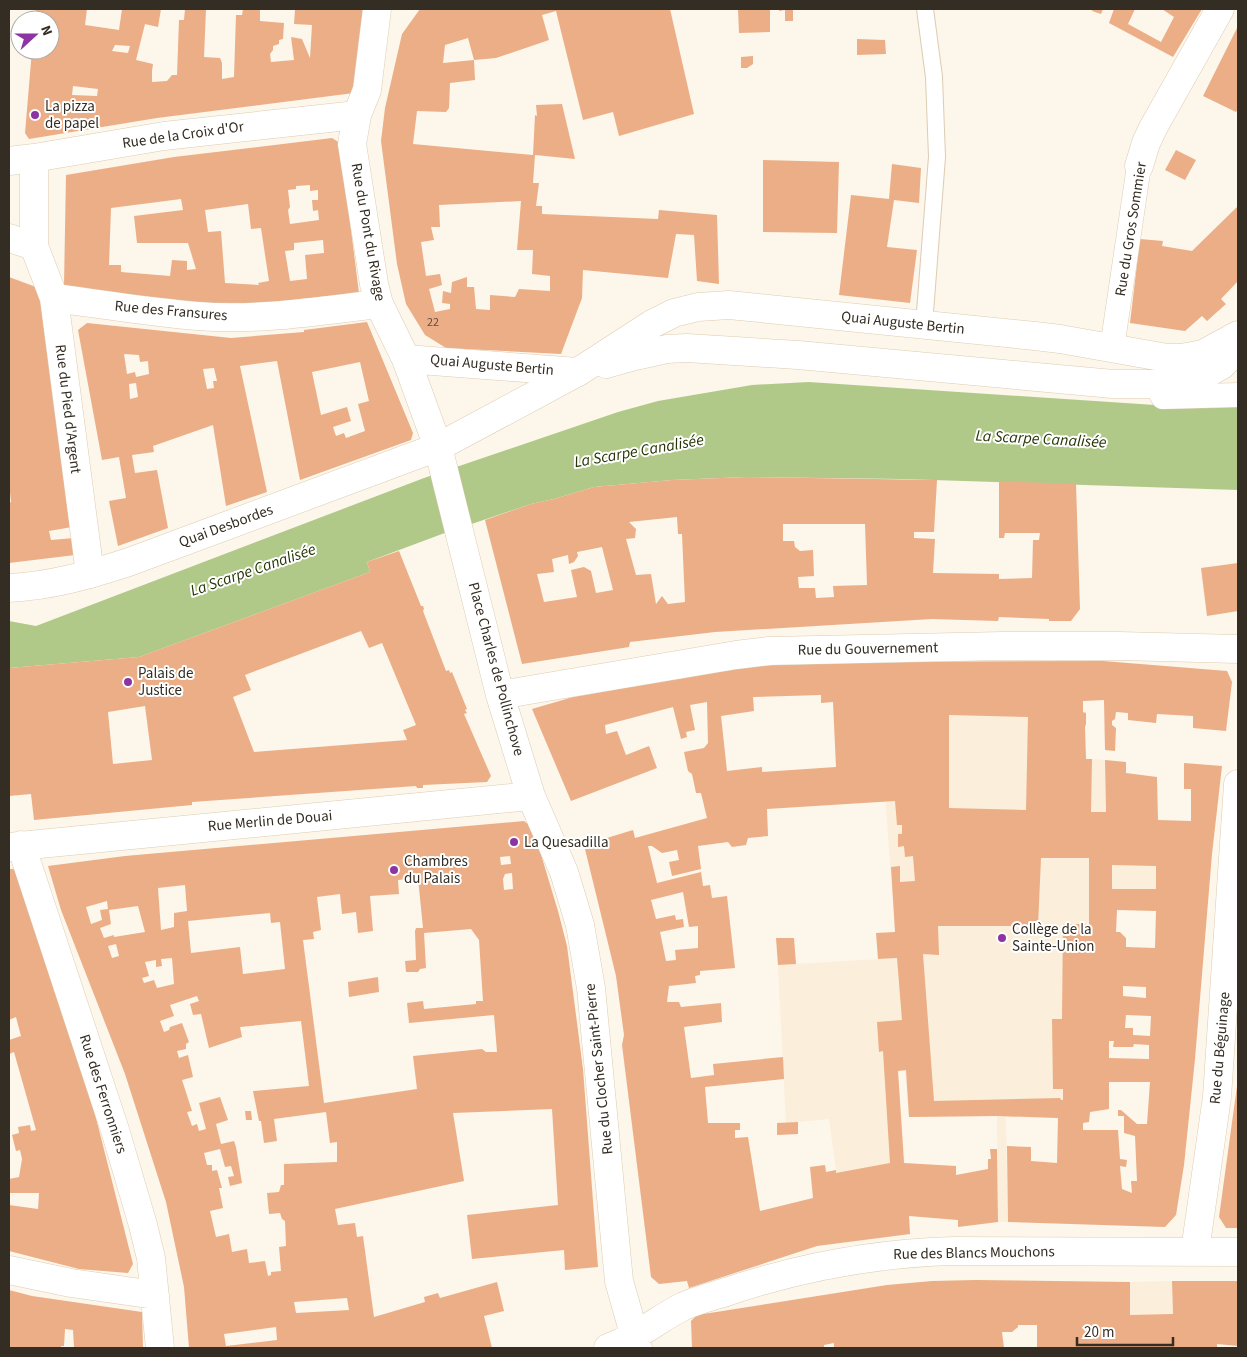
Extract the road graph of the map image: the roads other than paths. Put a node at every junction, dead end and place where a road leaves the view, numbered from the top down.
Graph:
1 (377, 9) edge
2 (925, 9) edge
3 (1220, 9) edge
4 (357, 115) junction
5 (21, 159) edge
6 (1139, 166) joint
7 (9, 238) edge
8 (34, 246) junction
9 (54, 298) junction
10 (379, 304) junction
11 (924, 325) junction
12 (1238, 335) edge
13 (1238, 347) edge
14 (1112, 348) junction
15 (406, 359) junction
16 (578, 372) junction
17 (1154, 384) junction
18 (1238, 395) edge
19 (440, 454) junction
20 (90, 574) junction
21 (9, 588) edge
22 (1238, 650) edge
23 (500, 695) junction
24 (1238, 784) edge
25 (531, 796) junction
26 (15, 846) edge
27 (1195, 1250) junction
28 (1238, 1252) edge
29 (9, 1270) edge
30 (155, 1295) junction
31 (636, 1342) edge
32 (160, 1348) edge
33 (608, 1348) edge

1 - 4 street, Rue du Pont du Rivage
2 - 11 lane
3 - 6 street, Rue du Gros Sommier
4 - 5 street, Rue de la Croix d'Or
4 - 10 street, Rue du Pont du Rivage
5 - 8 street
6 - 14 street, Rue du Gros Sommier
7 - 8 street
8 - 9 street, Rue du Pied d'Argent
9 - 10 street, Rue des Fransures
9 - 20 street, Rue du Pied d'Argent
10 - 15 street, Rue du Pont du Rivage
11 - 14 street, Quai Auguste Bertin
11 - 16 street, Quai Auguste Bertin
12 - 14 street, Quai Auguste Bertin
13 - 17 street, Quai Auguste Bertin
15 - 16 street, Quai Auguste Bertin
15 - 19 street, Rue du Pont du Rivage
16 - 17 street, Quai Auguste Bertin
16 - 19 street, Quai Auguste Bertin
17 - 18 street
19 - 20 street, Quai Desbordes
19 - 23 street, Place Charles de Pollinchove
20 - 21 street, Quai Desbordes
22 - 23 street, Rue du Gouvernement
23 - 25 street, Place Charles de Pollinchove
24 - 27 street, Rue du Béguinage
25 - 26 street, Rue Merlin de Douai
25 - 31 street, Rue du Clocher Saint-Pierre
26 - 30 street, Rue des Ferronniers
27 - 28 street, Rue des Blancs Mouchons
27 - 31 street, Rue des Blancs Mouchons
29 - 30 street
30 - 32 street, Rue des Ferronniers
31 - 33 street, Rue des Blancs Mouchons

